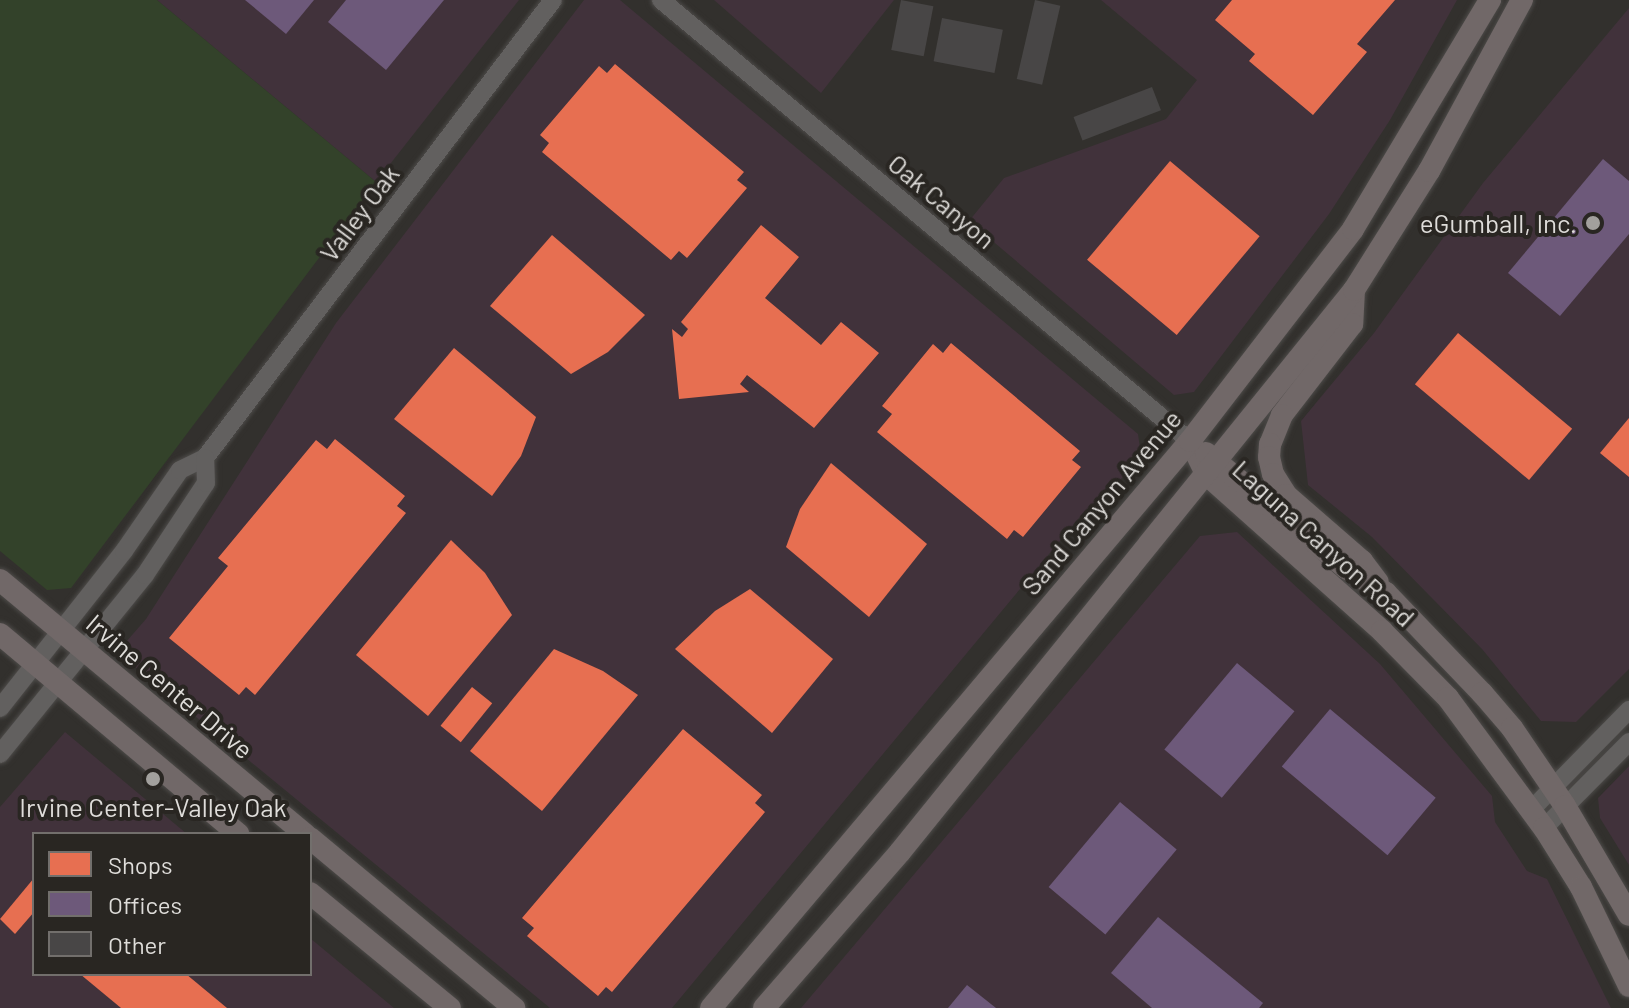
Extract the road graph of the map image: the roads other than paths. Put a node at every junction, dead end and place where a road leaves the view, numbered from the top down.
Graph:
1 (553, 0) edge
2 (661, 0) edge
3 (1490, 0) edge
4 (1522, 0) edge
5 (1354, 290) junction
6 (1190, 441) junction
7 (205, 458) junction
8 (1212, 468) junction
9 (0, 580) edge
10 (1386, 593) junction
11 (60, 631) junction
12 (0, 634) edge
13 (84, 649) junction
14 (35, 664) junction
15 (58, 682) junction
16 (0, 708) edge
17 (1629, 710) edge
18 (1629, 742) edge
19 (0, 754) edge
20 (1558, 797) junction
21 (1538, 818) junction
22 (236, 832) edge
23 (303, 832) edge
24 (312, 840) edge
25 (312, 895) edge
26 (1629, 915) edge
27 (1629, 986) edge
28 (450, 1008) edge
29 (514, 1008) edge
30 (711, 1008) edge
31 (764, 1008) edge

1 - 7 street, Valley Oak
2 - 6 street, Oak Canyon
3 - 6 main road, Sand Canyon Avenue
4 - 5 main road
5 - 8 main road
5 - 10 main road
6 - 8 main road, Laguna Canyon Road
6 - 30 main road, Sand Canyon Avenue
7 - 11 street, Valley Oak
7 - 13 street, Valley Oak
8 - 10 main road, Laguna Canyon Road
8 - 21 main road, Laguna Canyon Road
8 - 31 main road
9 - 11 main road, Irvine Center Drive
10 - 20 main road, Laguna Canyon Road
11 - 13 main road, Irvine Center Drive
11 - 14 street, Valley Oak
12 - 14 main road
13 - 15 street, Valley Oak
13 - 23 main road, Irvine Center Drive
14 - 15 main road
14 - 16 street, Valley Oak
15 - 19 street, Valley Oak
15 - 22 main road
17 - 20 street
18 - 20 street
20 - 21 street
20 - 26 main road, Laguna Canyon Road
21 - 27 main road, Laguna Canyon Road
24 - 29 main road
25 - 28 main road

